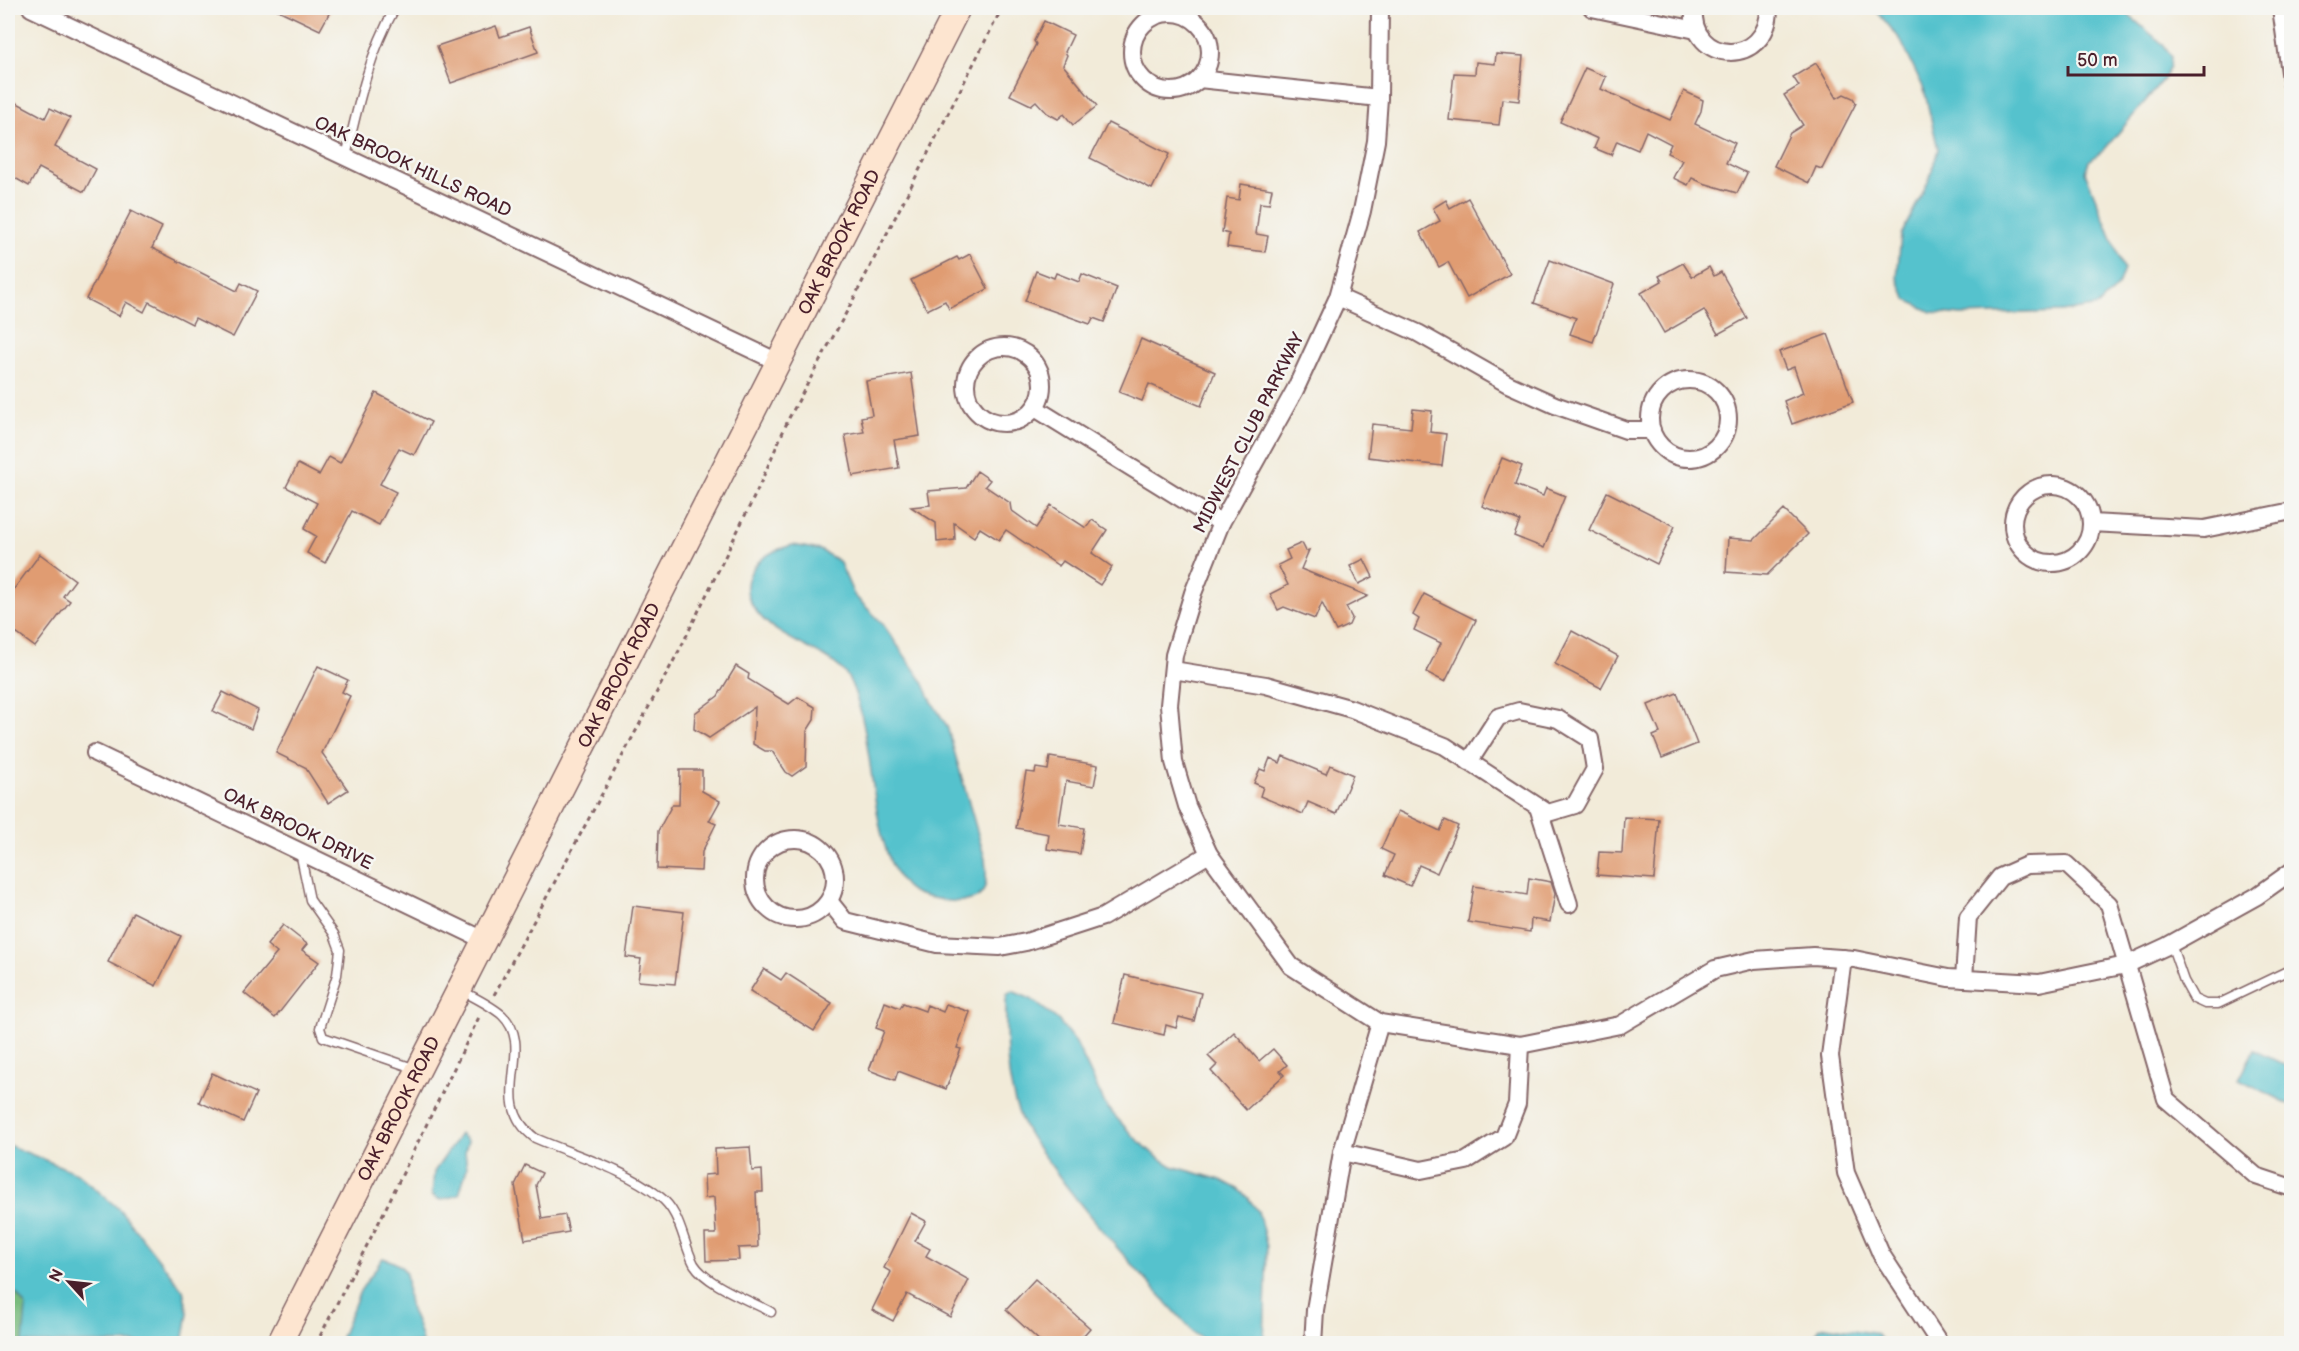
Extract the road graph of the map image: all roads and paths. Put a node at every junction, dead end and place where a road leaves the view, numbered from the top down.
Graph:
1 (31, 8) edge
2 (395, 8) edge
3 (958, 8) edge
4 (1002, 8) edge
5 (1380, 8) edge
6 (1592, 8) edge
7 (1694, 8) edge
8 (1769, 8) edge
9 (2281, 8) edge
10 (1696, 30) junction
11 (1199, 80) junction
12 (2292, 87) edge
13 (1379, 98) junction
14 (346, 157) junction
15 (1338, 297) junction
16 (778, 362) junction
17 (1035, 408) junction
18 (1652, 430) junction
19 (2292, 512) edge
20 (1221, 523) junction
21 (2091, 523) junction
22 (1173, 670) junction
23 (95, 753) dead end
24 (1469, 762) junction
25 (1538, 807) junction
26 (300, 852) junction
27 (1209, 854) junction
28 (2287, 877) edge
29 (829, 901) junction
30 (1569, 904) dead end
31 (484, 940) junction
32 (2171, 944) junction
33 (1843, 958) junction
34 (2126, 965) junction
35 (2292, 967) edge
36 (1964, 979) junction
37 (459, 990) junction
38 (488, 1005) junction
39 (1380, 1023) junction
40 (1520, 1045) junction
41 (418, 1070) junction
42 (1342, 1152) junction
43 (2292, 1188) edge
44 (771, 1312) dead end
45 (279, 1344) edge
46 (316, 1344) edge
47 (1313, 1344) edge
48 (1940, 1344) edge

1 - 14 street, OAK BROOK HILLS ROAD
2 - 14 lane
3 - 16 main road, OAK BROOK ROAD
4 - 38 path
5 - 13 street, MIDWEST CLUB PARKWAY
6 - 10 street
7 - 10 street
8 - 10 street
9 - 12 street
11 - 11 street
11 - 13 street
13 - 15 street, MIDWEST CLUB PARKWAY
14 - 16 street, OAK BROOK HILLS ROAD
15 - 18 street
15 - 20 street, MIDWEST CLUB PARKWAY
16 - 31 main road, OAK BROOK ROAD
17 - 17 street
17 - 20 street
18 - 18 street
19 - 21 street
20 - 22 street, MIDWEST CLUB PARKWAY
21 - 21 street
22 - 24 street
22 - 27 street, MIDWEST CLUB PARKWAY
23 - 26 street, OAK BROOK DRIVE
24 - 25 street
24 - 25 street
25 - 30 street
26 - 31 street, OAK BROOK DRIVE
26 - 41 lane
27 - 29 street
27 - 39 street, MIDWEST CLUB PARKWAY
28 - 32 street, MIDWEST CLUB PARKWAY
29 - 29 street
31 - 37 main road, OAK BROOK ROAD
32 - 34 street, MIDWEST CLUB PARKWAY
32 - 35 lane
33 - 36 street, MIDWEST CLUB PARKWAY
33 - 40 street, MIDWEST CLUB PARKWAY
33 - 48 street
34 - 36 street, MIDWEST CLUB PARKWAY
34 - 36 street
34 - 43 street
37 - 38 lane
37 - 41 main road, OAK BROOK ROAD
38 - 44 lane
38 - 46 path
39 - 40 street, MIDWEST CLUB PARKWAY
39 - 42 street
40 - 42 street
41 - 45 main road, OAK BROOK ROAD
42 - 47 street

